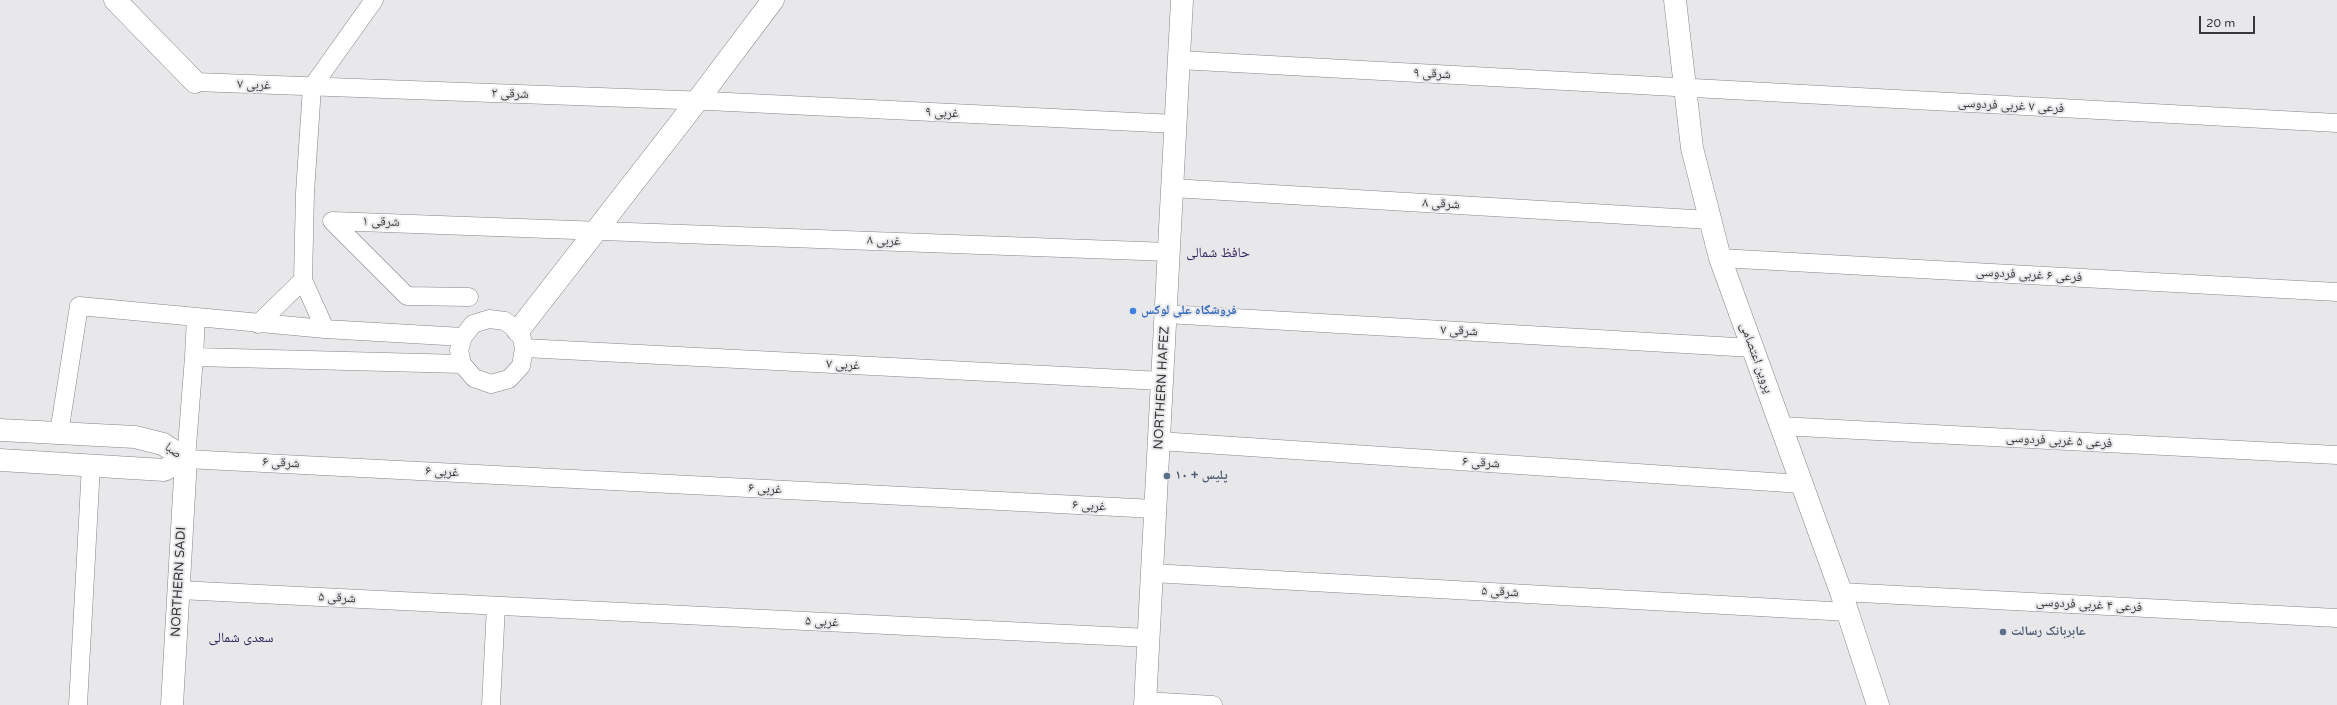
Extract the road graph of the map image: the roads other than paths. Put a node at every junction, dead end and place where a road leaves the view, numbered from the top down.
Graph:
1 (115, 0) edge
2 (374, 0) edge
3 (772, 0) edge
4 (1182, 0) edge
5 (1675, 0) edge
6 (1179, 60) junction
7 (195, 82) joint
8 (312, 87) junction
9 (1684, 89) junction
10 (703, 101) junction
11 (2337, 123) edge
12 (1176, 124) junction
13 (1172, 188) junction
14 (1710, 220) junction
15 (598, 230) junction
16 (1169, 252) junction
17 (1720, 258) junction
18 (304, 280) junction
19 (2337, 292) edge
20 (469, 297) dead end
21 (1166, 314) junction
22 (196, 317) junction
23 (258, 324) junction
24 (325, 329) junction
25 (463, 337) junction
26 (521, 339) junction
27 (1753, 348) junction
28 (194, 357) junction
29 (462, 364) junction
30 (1162, 381) junction
31 (1780, 426) junction
32 (0, 430) edge
33 (59, 433) junction
34 (1159, 441) junction
35 (2337, 455) edge
36 (186, 458) junction
37 (0, 460) edge
38 (91, 465) junction
39 (375, 468) joint
40 (1802, 484) junction
41 (1155, 509) junction
42 (1152, 573) junction
43 (179, 590) junction
44 (1845, 602) junction
45 (496, 606) junction
46 (2337, 618) edge
47 (1148, 638) junction
48 (1145, 703) edge
49 (78, 705) edge
50 (172, 705) edge
51 (491, 705) edge
52 (1212, 705) edge
53 (1878, 705) edge

1 - 7 main road
2 - 8 street
3 - 10 main road
4 - 6 main road, NORTHERN HAFEZ
5 - 9 main road, پروین اعتصامی
6 - 9 street, شرقی ۹
6 - 12 main road, NORTHERN HAFEZ
7 - 8 street, ۷ غربی
8 - 10 street, ۲ شرقی
8 - 18 street
9 - 11 street, فرعی ۷ غربی فردوسی
9 - 14 main road, پروین اعتصامی
10 - 12 street, ۹ غربی
10 - 15 main road
12 - 13 main road, NORTHERN HAFEZ
13 - 14 street, ۸ شرقی
13 - 16 main road, NORTHERN HAFEZ
14 - 17 main road, پروین اعتصامی
15 - 16 street, ۸ غربی
15 - 20 street, ۱ شرقی
15 - 26 main road
16 - 21 main road, NORTHERN HAFEZ
17 - 19 street, فرعی ۶ غربی فردوسی
17 - 27 main road, پروین اعتصامی
18 - 23 street
18 - 24 street
21 - 27 street, ۷ شرقی
21 - 30 main road, NORTHERN HAFEZ
22 - 23 street
22 - 28 street
22 - 33 street
23 - 24 street
24 - 25 street
25 - 26 street
25 - 29 street
26 - 29 street
26 - 30 street, ۷ غربی
27 - 31 main road, پروین اعتصامی
28 - 29 street
28 - 36 street
30 - 34 main road, NORTHERN HAFEZ
31 - 35 street, فرعی ۵ غربی فردوسی
31 - 40 main road, پروین اعتصامی
32 - 33 main road, صبا
33 - 36 main road, صبا
34 - 40 street, ۶ شرقی
34 - 41 main road, NORTHERN HAFEZ
36 - 38 main road, صبا
36 - 39 street, ۶ شرقی
36 - 43 main road, NORTHERN SADI
37 - 38 main road, صبا
38 - 49 street
39 - 41 street, ۶ غربی
40 - 44 main road, پروین اعتصامی
41 - 42 main road, NORTHERN HAFEZ
42 - 44 street, ۵ شرقی
42 - 47 main road, NORTHERN HAFEZ
43 - 45 street, ۵ شرقی
43 - 50 main road, NORTHERN SADI
44 - 46 street, فرعی ۴ غربی فردوسی
44 - 53 main road, پروین اعتصامی
45 - 47 street, ۵ غربی
45 - 51 street
47 - 48 main road, NORTHERN HAFEZ
48 - 52 street

